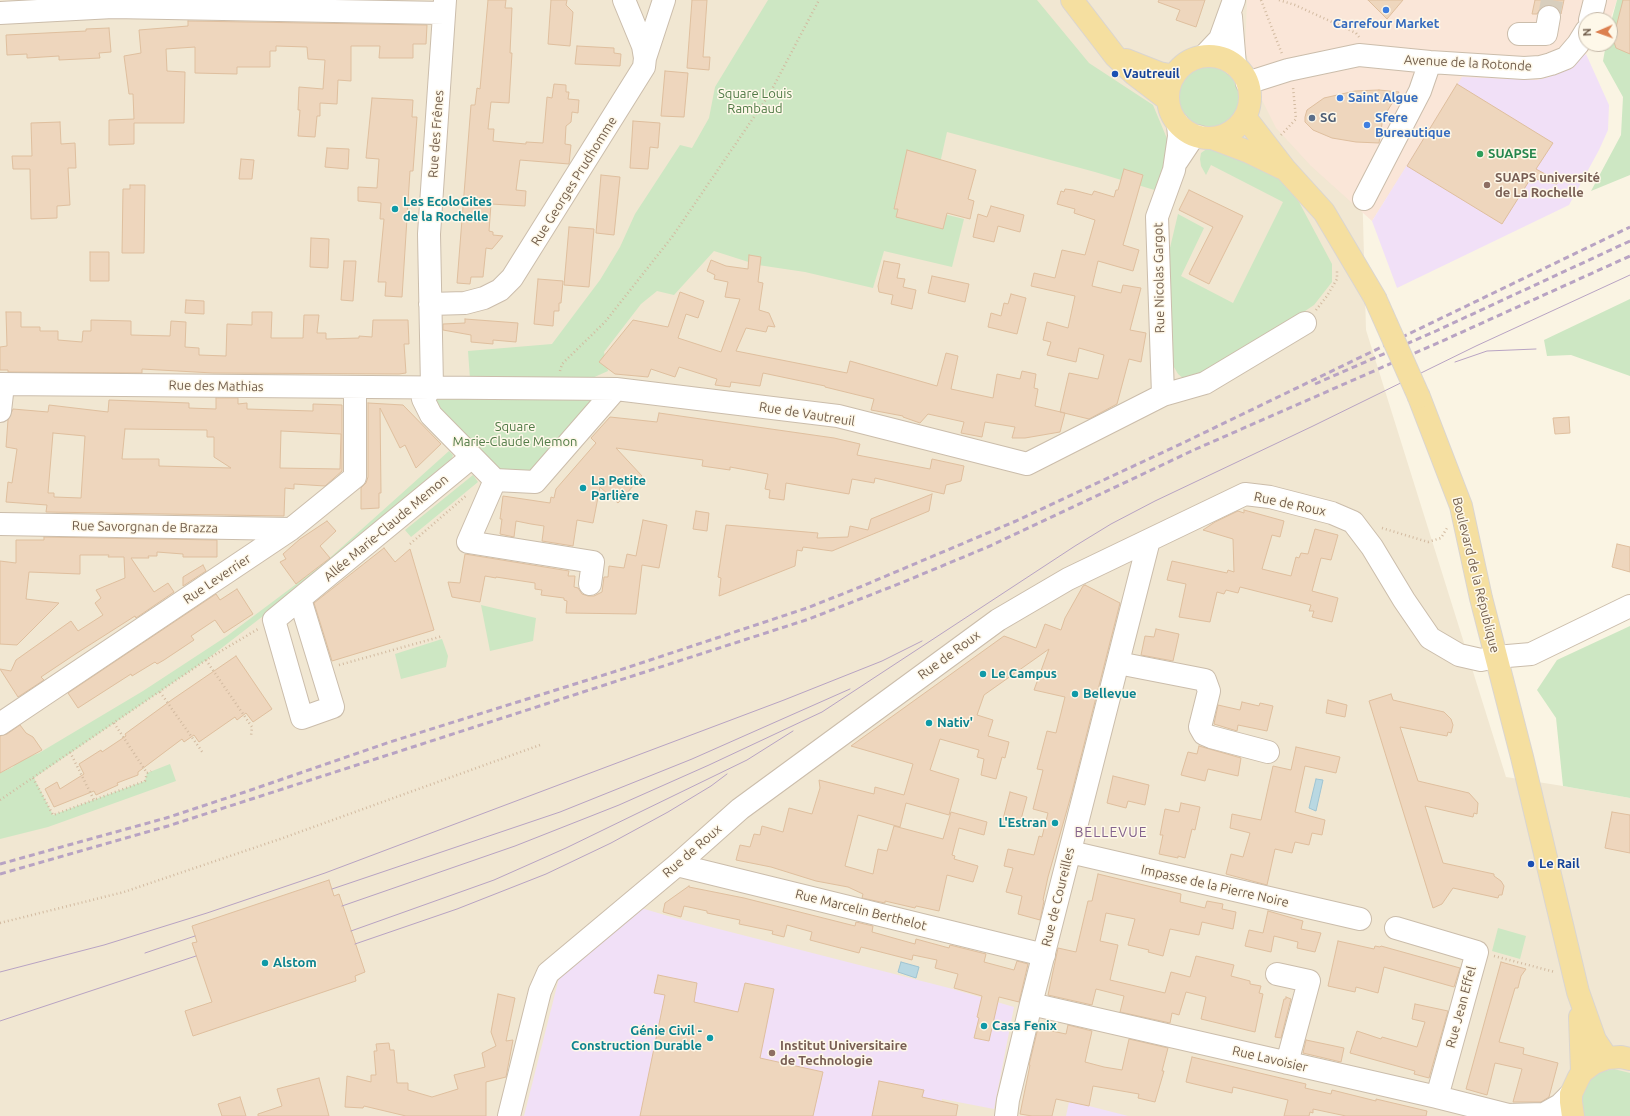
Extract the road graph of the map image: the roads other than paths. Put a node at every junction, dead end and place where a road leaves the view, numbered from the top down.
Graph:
1 (1072, 0) edge
2 (1595, 0) edge
3 (626, 4) edge
4 (662, 5) edge
5 (1232, 5) edge
6 (444, 7) edge
7 (1592, 12) edge
8 (0, 13) edge
9 (1578, 44) edge
10 (1115, 56) junction
11 (1204, 56) junction
12 (645, 58) junction
13 (1430, 62) junction
14 (1174, 76) junction
15 (1244, 91) junction
16 (1168, 100) junction
17 (1178, 124) junction
18 (1206, 138) junction
19 (1175, 163) junction
20 (1285, 169) junction
21 (1364, 199) dead end
22 (430, 304) junction
23 (1305, 323) road end
24 (1, 384) edge
25 (355, 388) junction
26 (614, 391) junction
27 (428, 393) junction
28 (1163, 395) junction
29 (0, 411) edge
30 (472, 457) junction
31 (493, 478) junction
32 (0, 524) edge
33 (246, 528) junction
34 (291, 529) junction
35 (1149, 540) junction
36 (254, 554) junction
37 (590, 584) dead end
38 (300, 599) junction
39 (1630, 606) edge
40 (1496, 657) junction
41 (1118, 663) junction
42 (0, 724) edge
43 (1268, 752) dead end
44 (1070, 852) junction
45 (677, 865) junction
46 (1360, 920) dead end
47 (1396, 928) dead end
48 (1044, 955) junction
49 (1277, 974) dead end
50 (1577, 985) junction
51 (1031, 1004) junction
52 (1607, 1058) junction
53 (1630, 1059) edge
54 (1287, 1063) junction
55 (1582, 1072) junction
56 (1571, 1094) junction
57 (1437, 1097) junction
58 (1510, 1115) edge
59 (509, 1116) edge
60 (1006, 1116) edge
61 (1573, 1116) edge

1 - 10 main road
2 - 7 street
3 - 4 street
3 - 12 street
4 - 12 street, Rue Georges Prudhomme
5 - 11 street
5 - 15 street
6 - 8 street
6 - 22 street, Rue des Frênes
9 - 13 street, Avenue de la Rotonde
10 - 14 main road
10 - 16 main road
11 - 14 main road
11 - 15 main road
12 - 22 street, Rue Georges Prudhomme
13 - 15 street, Avenue de la Rotonde
13 - 21 street
14 - 16 main road
15 - 18 main road
15 - 20 main road, Boulevard de la République
16 - 17 main road
17 - 18 main road
17 - 19 street, Rue Nicolas Gargot
18 - 19 street, Rue Nicolas Gargot
18 - 20 main road, Boulevard de la République
19 - 28 street, Rue Nicolas Gargot
20 - 40 main road, Boulevard de la République, bridge
22 - 27 street, Rue des Frênes
23 - 28 street, Rue de Vautreuil
24 - 25 street, Rue des Mathias
24 - 29 street
25 - 27 street, Rue des Mathias
25 - 34 street, Rue Leverrier
26 - 27 street, Rue de Vautreuil
26 - 28 street, Rue de Vautreuil
26 - 31 street
27 - 30 street
30 - 31 street
30 - 38 street, Allée Marie-Claude Memon
31 - 37 street
32 - 33 street, Rue Savorgnan de Brazza
33 - 34 street, Rue Savorgnan de Brazza
33 - 36 street
34 - 36 street, Rue Leverrier
35 - 40 street, Rue de Roux
35 - 41 street, Rue de Coureilles
35 - 45 street, Rue de Roux
36 - 42 street, Rue Leverrier
38 - 38 street, Allée Marie-Claude Memon
39 - 40 street, Rue de Roux
40 - 50 main road, Boulevard de la République
41 - 43 street
41 - 44 street, Rue de Coureilles
44 - 46 street, Impasse de la Pierre Noire
44 - 48 street, Rue de Coureilles
45 - 48 street, Rue Marcelin Berthelot
45 - 59 street, Rue de Roux
47 - 57 street, Rue Jean Effel
48 - 51 street, Rue de Coureilles
49 - 54 street
50 - 52 main road, Boulevard de la République
50 - 55 main road, Boulevard de la République
51 - 54 street, Rue Lavoisier
51 - 60 street, Rue de Coureilles
52 - 53 main road
52 - 55 main road
54 - 57 street, Rue Lavoisier
55 - 56 main road, Boulevard de la République
56 - 58 street, Rue Lavoisier
56 - 61 main road
57 - 58 street, Rue Lavoisier

